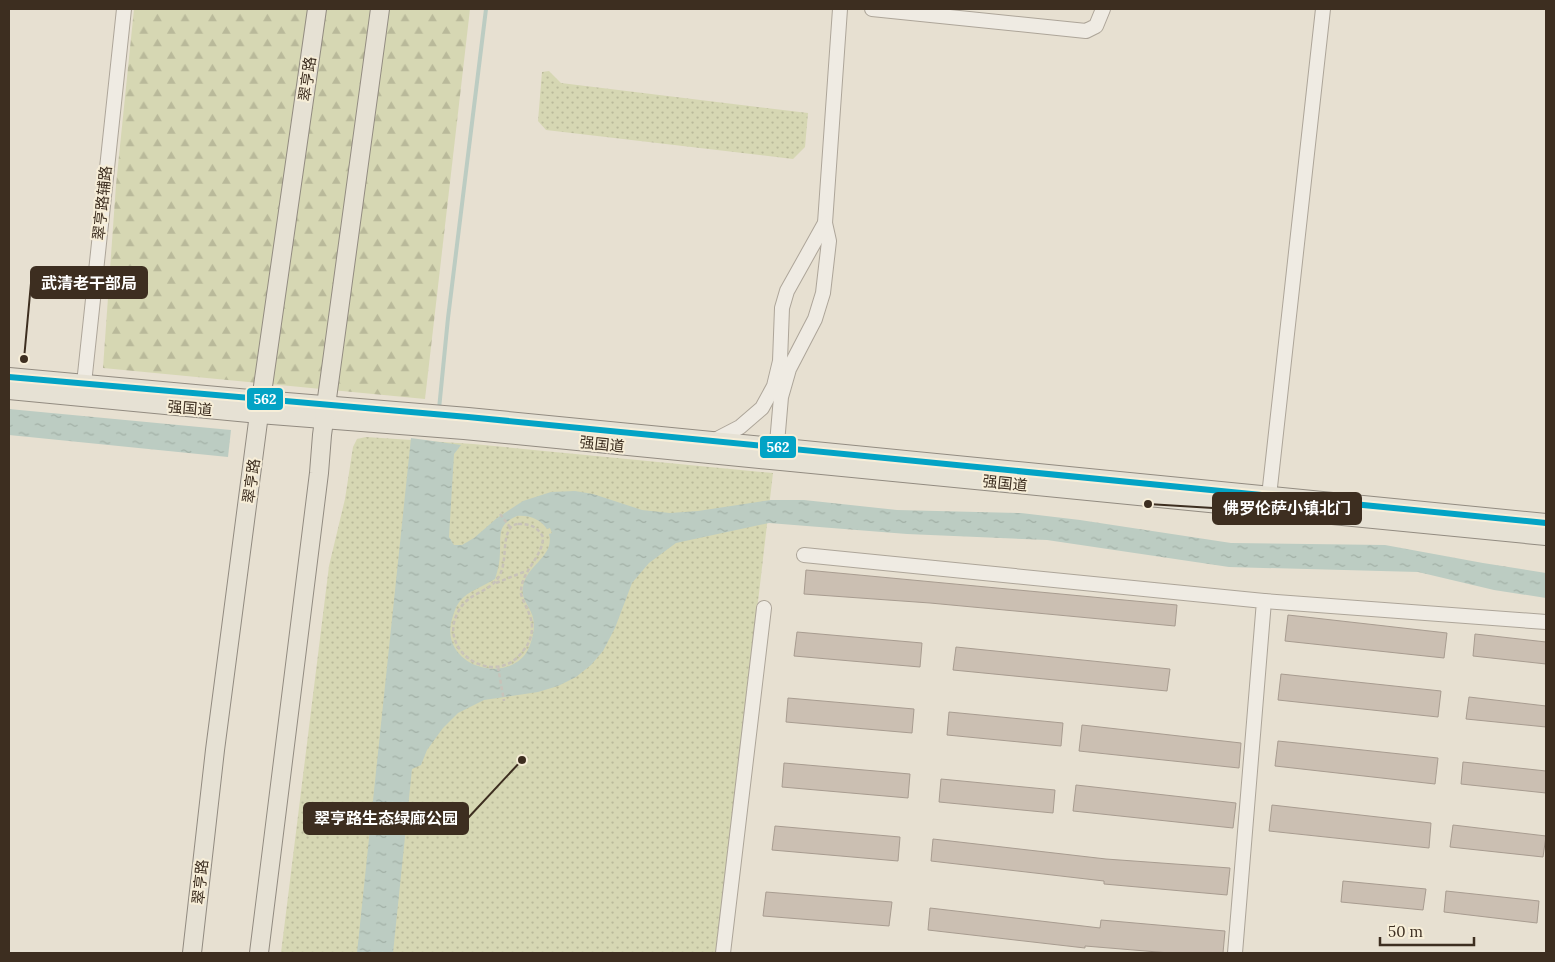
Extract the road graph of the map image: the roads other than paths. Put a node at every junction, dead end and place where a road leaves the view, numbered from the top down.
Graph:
1 (124, 9) edge
2 (317, 9) edge
3 (380, 9) edge
4 (840, 9) edge
5 (872, 9) edge
6 (1103, 9) edge
7 (1323, 9) edge
8 (825, 223) junction
9 (9, 377) edge
10 (9, 390) edge
11 (83, 391) junction
12 (260, 414) junction
13 (325, 420) junction
14 (466, 423) junction
15 (714, 441) junction
16 (776, 454) junction
17 (1268, 502) junction
18 (1546, 523) edge
19 (1546, 536) edge
20 (804, 555) dead end
21 (1264, 601) junction
22 (764, 608) dead end
23 (1546, 622) edge
24 (192, 953) edge
25 (259, 953) edge
26 (723, 953) edge
27 (1236, 953) edge

1 - 11 street, 翠亨路辅路
2 - 12 main road, 翠亨路
3 - 13 main road
4 - 8 street
5 - 6 street
7 - 17 street
8 - 15 street
8 - 16 street
9 - 11 main road, 强国道
10 - 11 main road, 强国道
11 - 12 main road, 强国道
12 - 13 main road, 强国道
12 - 24 main road, 翠亨路
13 - 14 main road, 强国道
13 - 25 main road
14 - 15 main road, 强国道
14 - 16 main road, 强国道
15 - 16 main road, 强国道
16 - 17 main road, 强国道
17 - 18 main road, 强国道
17 - 19 main road, 强国道
20 - 21 street
21 - 23 street
21 - 27 street
22 - 26 street

